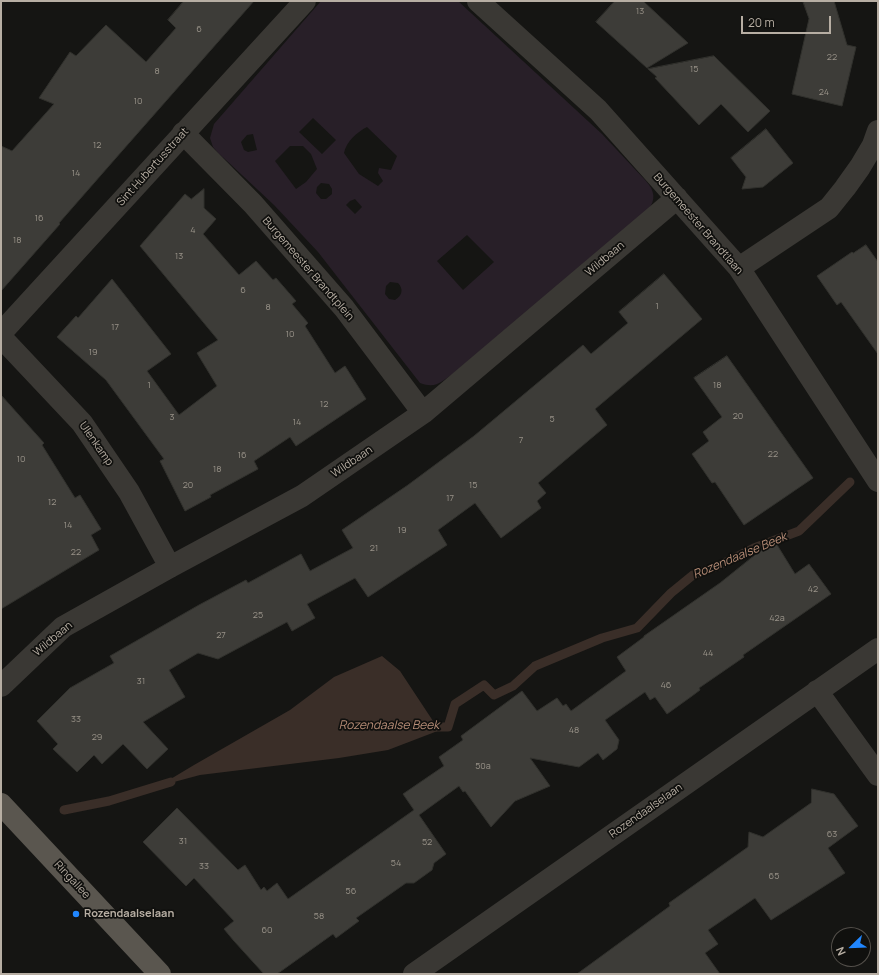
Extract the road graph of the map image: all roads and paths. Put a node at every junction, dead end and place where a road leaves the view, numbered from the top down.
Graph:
1 (305, 1) edge
2 (478, 1) edge
3 (878, 131) edge
4 (183, 133) junction
5 (677, 198) junction
6 (739, 268) junction
7 (1, 333) edge
8 (1, 337) edge
9 (423, 413) junction
10 (878, 481) edge
11 (170, 567) junction
12 (878, 649) edge
13 (1, 686) edge
14 (817, 691) junction
15 (878, 775) edge
16 (1, 804) edge
17 (160, 974) edge
18 (414, 974) edge

1 - 4 street, Sint Hubertusstraat
2 - 5 street, Burgemeester Brandtlaan
3 - 6 street
4 - 7 street, Sint Hubertusstraat
4 - 9 street, Burgemeester Brandtplein
5 - 6 street, Burgemeester Brandtlaan
5 - 9 street, Wildbaan
6 - 10 street, Burgemeester Brandtlaan
8 - 11 street, Ulenkamp
9 - 11 street, Wildbaan
11 - 13 street, Wildbaan
12 - 14 street, Rozendaalselaan
14 - 15 street
14 - 18 street, Rozendaalselaan
16 - 17 main road, Ringallee

